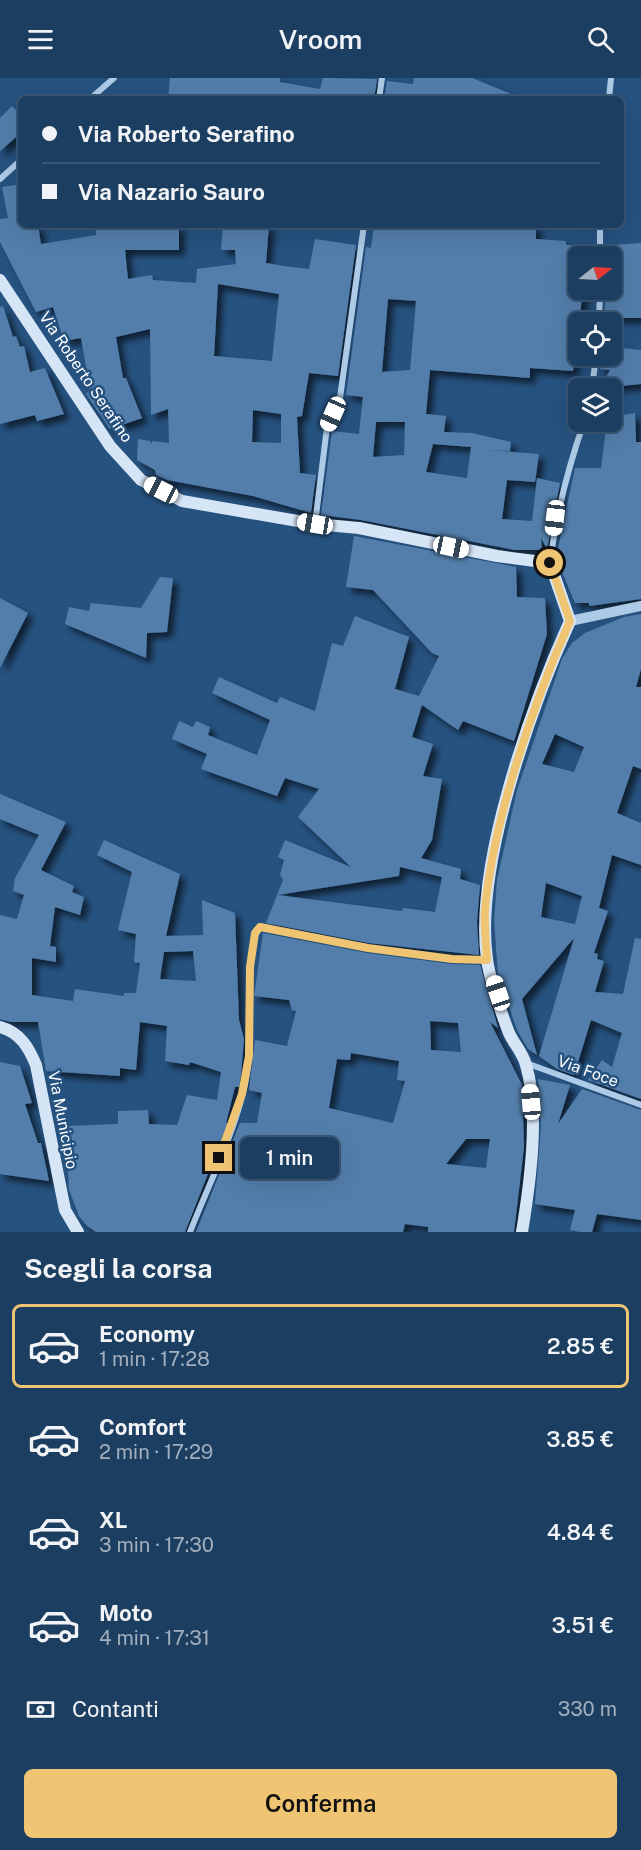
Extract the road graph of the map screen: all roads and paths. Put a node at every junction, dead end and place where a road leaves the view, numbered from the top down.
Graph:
1 (114, 78) edge
2 (382, 78) edge
3 (611, 78) edge
4 (93, 96) edge
5 (379, 96) edge
6 (609, 96) edge
7 (18, 163) edge
8 (0, 179) edge
9 (364, 228) edge
10 (600, 228) edge
11 (600, 246) edge
12 (0, 280) edge
13 (581, 432) edge
14 (315, 524) junction
15 (550, 563) junction
16 (641, 606) edge
17 (570, 621) junction
18 (487, 960) junction
19 (0, 1027) edge
20 (526, 1063) junction
21 (641, 1105) edge
22 (78, 1232) edge
23 (190, 1232) edge
24 (522, 1232) edge

1 - 4 street
2 - 5 street
3 - 6 street
7 - 8 street
9 - 14 street
10 - 11 street
12 - 14 main road, Via Roberto Serafino
13 - 15 street
14 - 15 main road, Via Roberto Serafino
15 - 17 main road
16 - 17 street
17 - 18 main road
18 - 20 main road
18 - 23 street
19 - 22 main road, Via Municipio
20 - 21 street, Via Foce
20 - 24 main road

